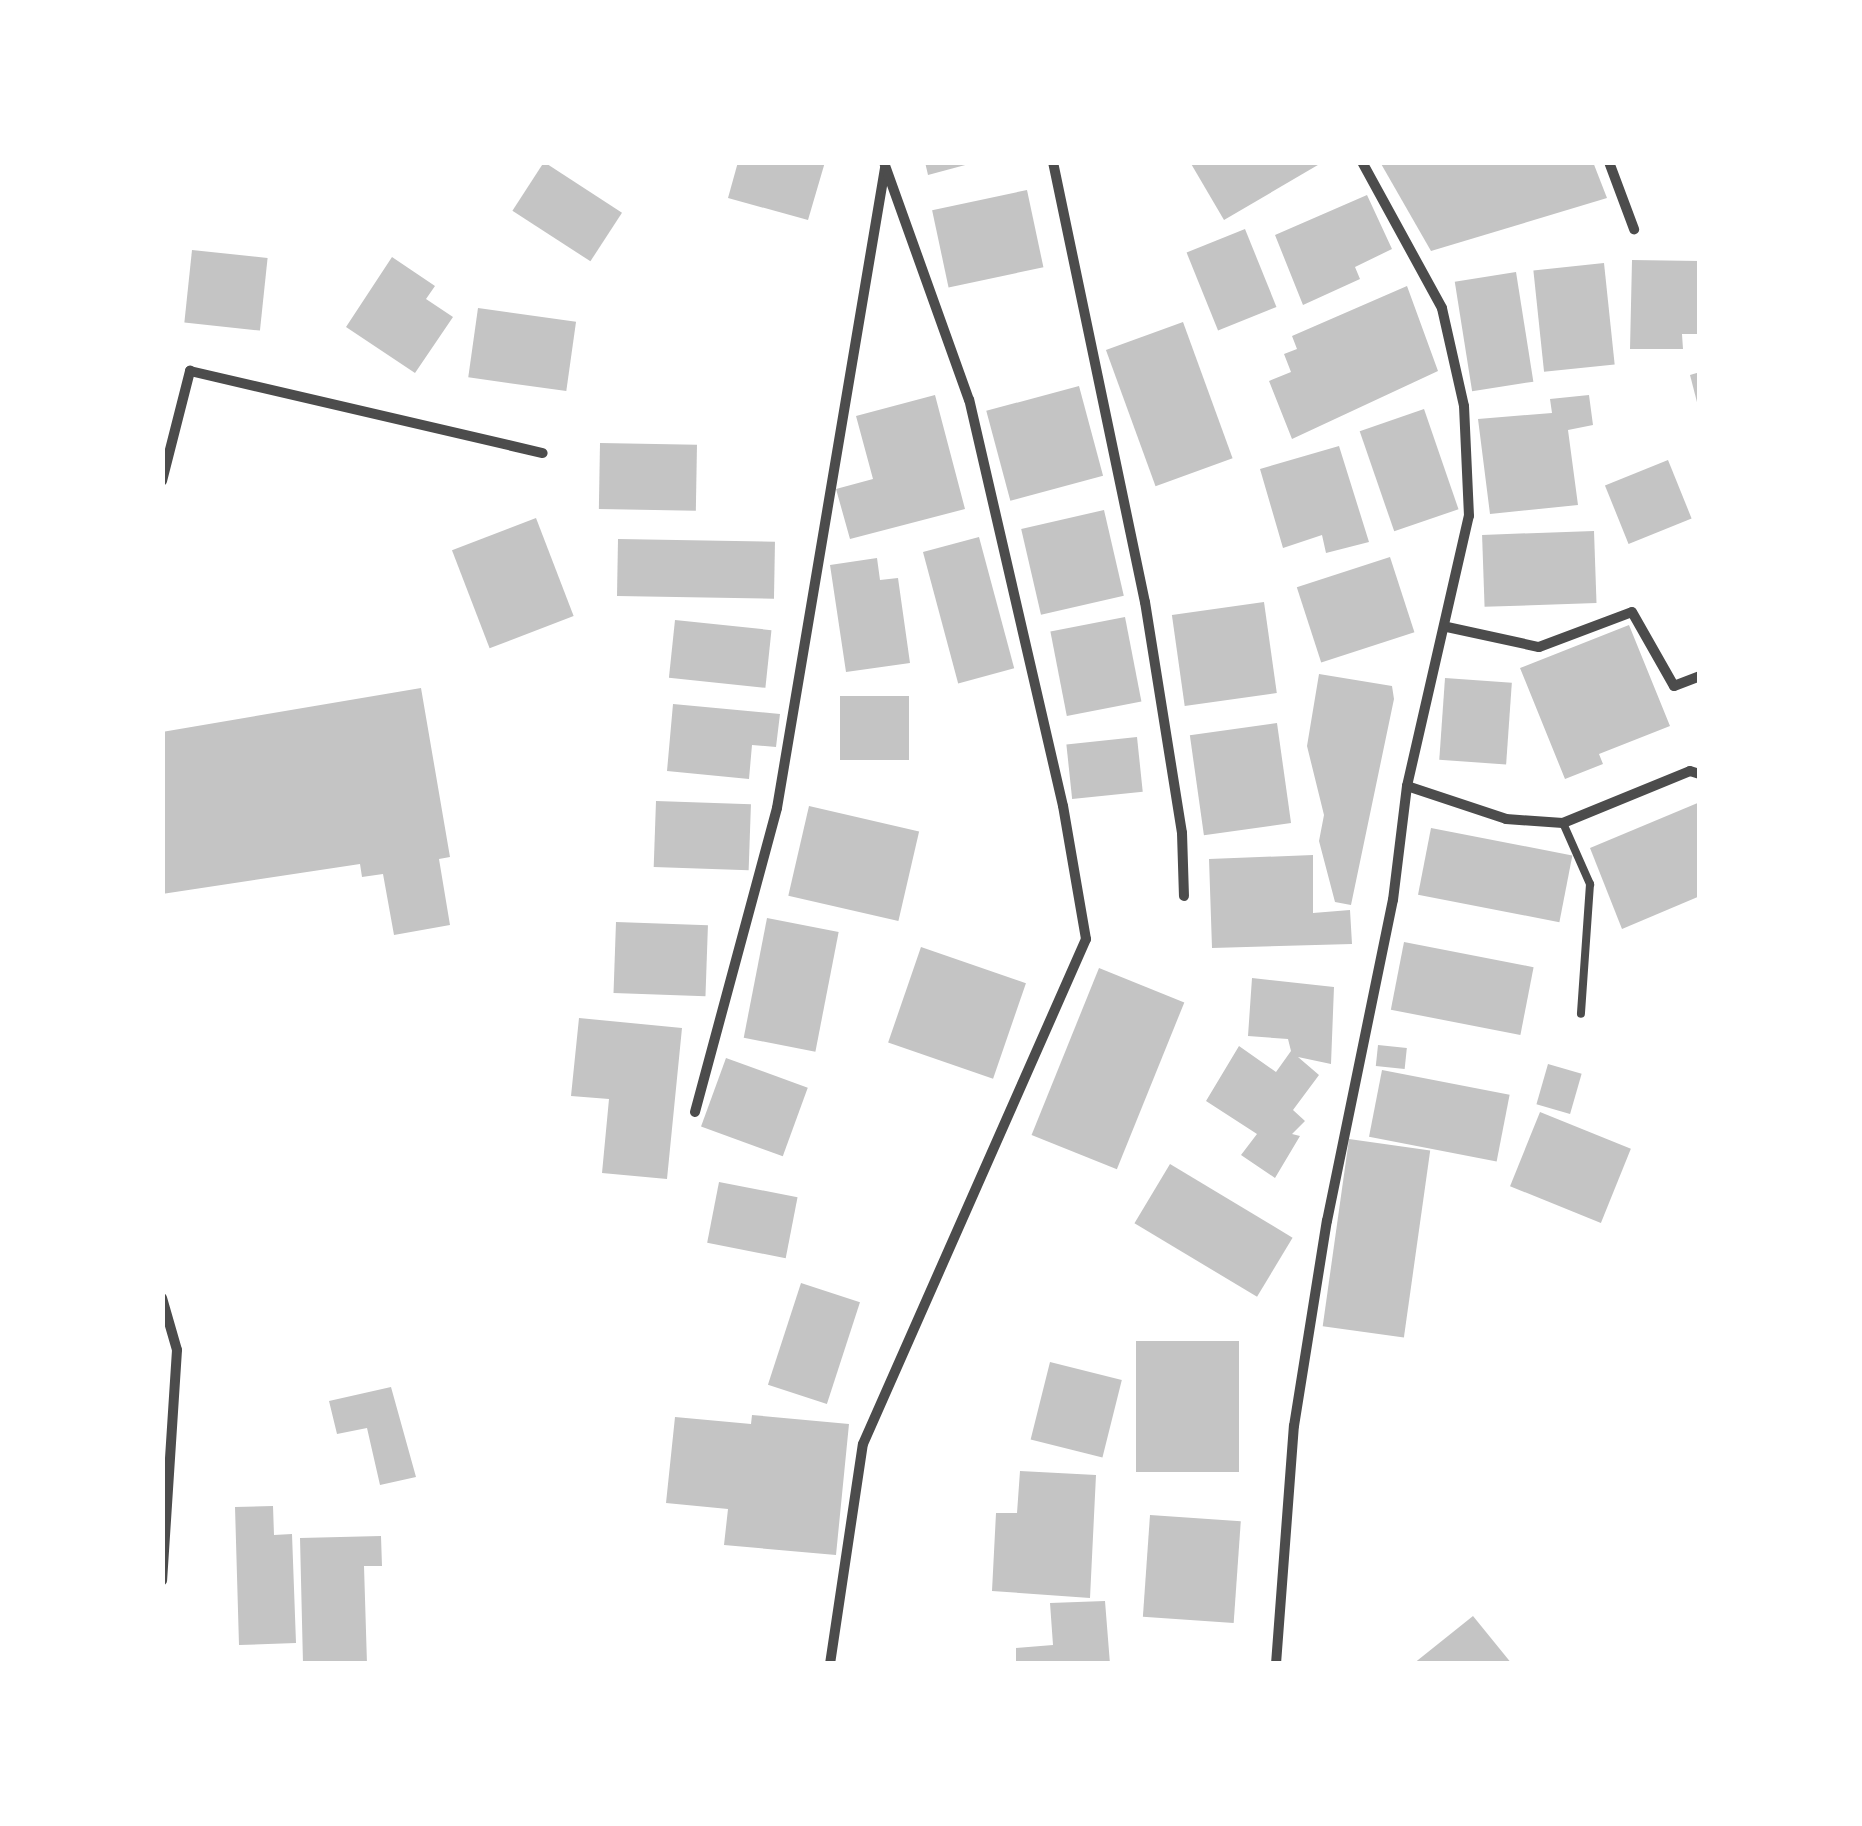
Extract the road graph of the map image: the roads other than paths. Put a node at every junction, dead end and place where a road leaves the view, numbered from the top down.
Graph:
1 (1054, 162) edge
2 (1362, 162) edge
3 (1609, 162) edge
4 (885, 164) edge
5 (1634, 229) dead end
6 (543, 453) dead end
7 (162, 481) edge
8 (1447, 628) junction
9 (1700, 676) edge
10 (1700, 774) edge
11 (1407, 786) junction
12 (1563, 823) junction
13 (1184, 896) dead end
14 (1582, 1014) dead end
15 (695, 1112) dead end
16 (162, 1298) edge
17 (162, 1580) edge
18 (830, 1664) edge
19 (1276, 1664) edge

1 - 13 street
2 - 8 street
3 - 5 street
4 - 15 street
4 - 18 street
6 - 7 street
8 - 9 street
8 - 11 street
10 - 12 street
11 - 12 street
11 - 19 street
12 - 14 lane
16 - 17 street

